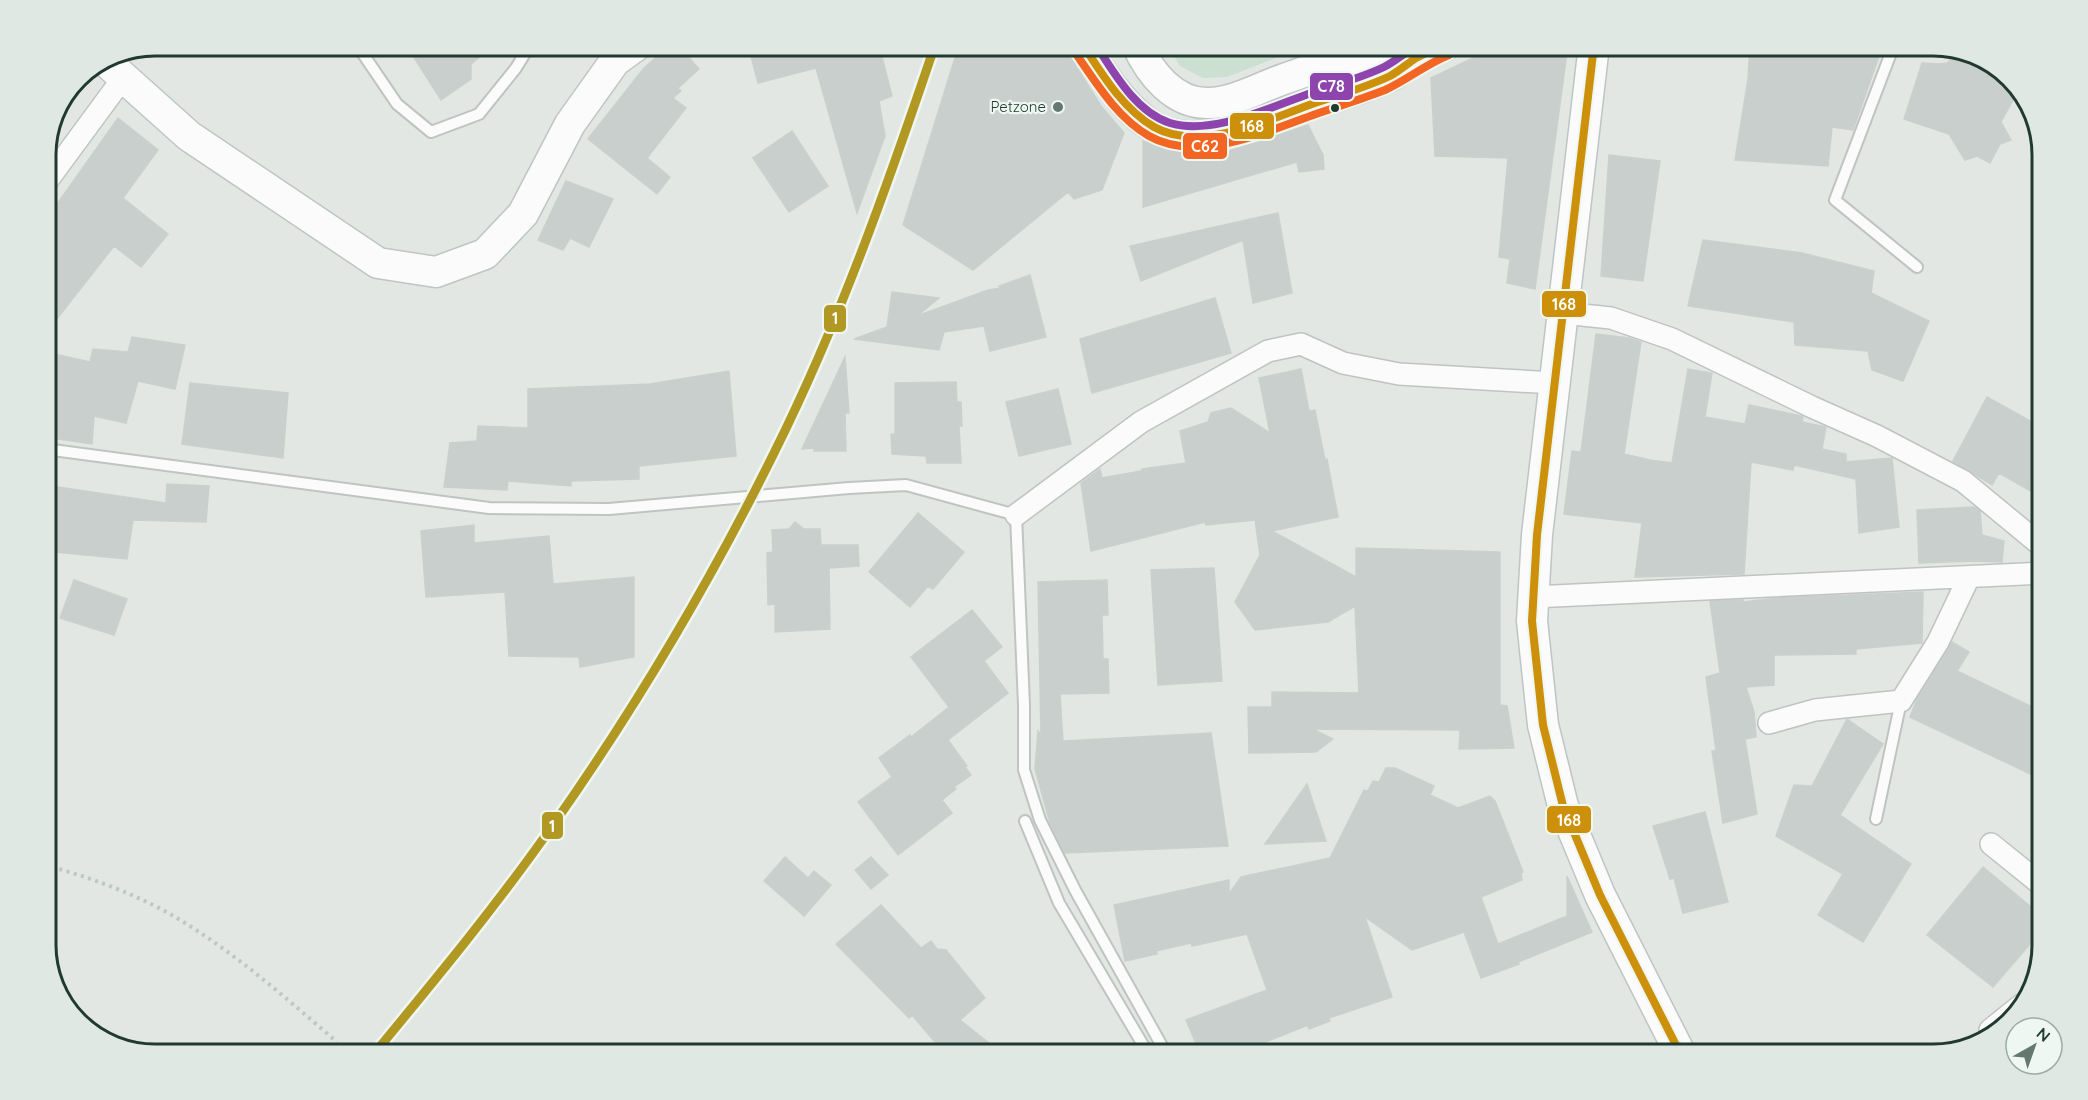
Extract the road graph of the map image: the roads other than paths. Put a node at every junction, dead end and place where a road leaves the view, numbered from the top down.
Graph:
1 (364, 56) edge
2 (523, 56) edge
3 (622, 56) edge
4 (1090, 56) edge
5 (1142, 56) edge
6 (1367, 56) edge
7 (1424, 56) edge
8 (1593, 56) edge
9 (1890, 56) edge
10 (113, 69) edge
11 (56, 165) edge
12 (1917, 267) dead end
13 (1563, 313) junction
14 (1554, 383) junction
15 (56, 450) edge
16 (1016, 515) junction
17 (2032, 538) edge
18 (2032, 574) edge
19 (1969, 577) junction
20 (1533, 597) junction
21 (1901, 701) junction
22 (1769, 723) dead end
23 (1876, 819) dead end
24 (1025, 821) dead end
25 (1991, 844) dead end
26 (2032, 877) edge
27 (1143, 1045) edge
28 (1161, 1045) edge
29 (1676, 1045) edge

1 - 2 lane
3 - 10 main road
4 - 7 main road
5 - 6 main road
8 - 13 main road
9 - 12 lane
10 - 11 street
13 - 14 main road
13 - 17 street
14 - 16 street
14 - 20 main road
15 - 16 lane
16 - 28 lane
18 - 19 street
19 - 20 street
19 - 21 street
20 - 29 main road
21 - 22 street
21 - 23 lane
24 - 27 lane
25 - 26 street

